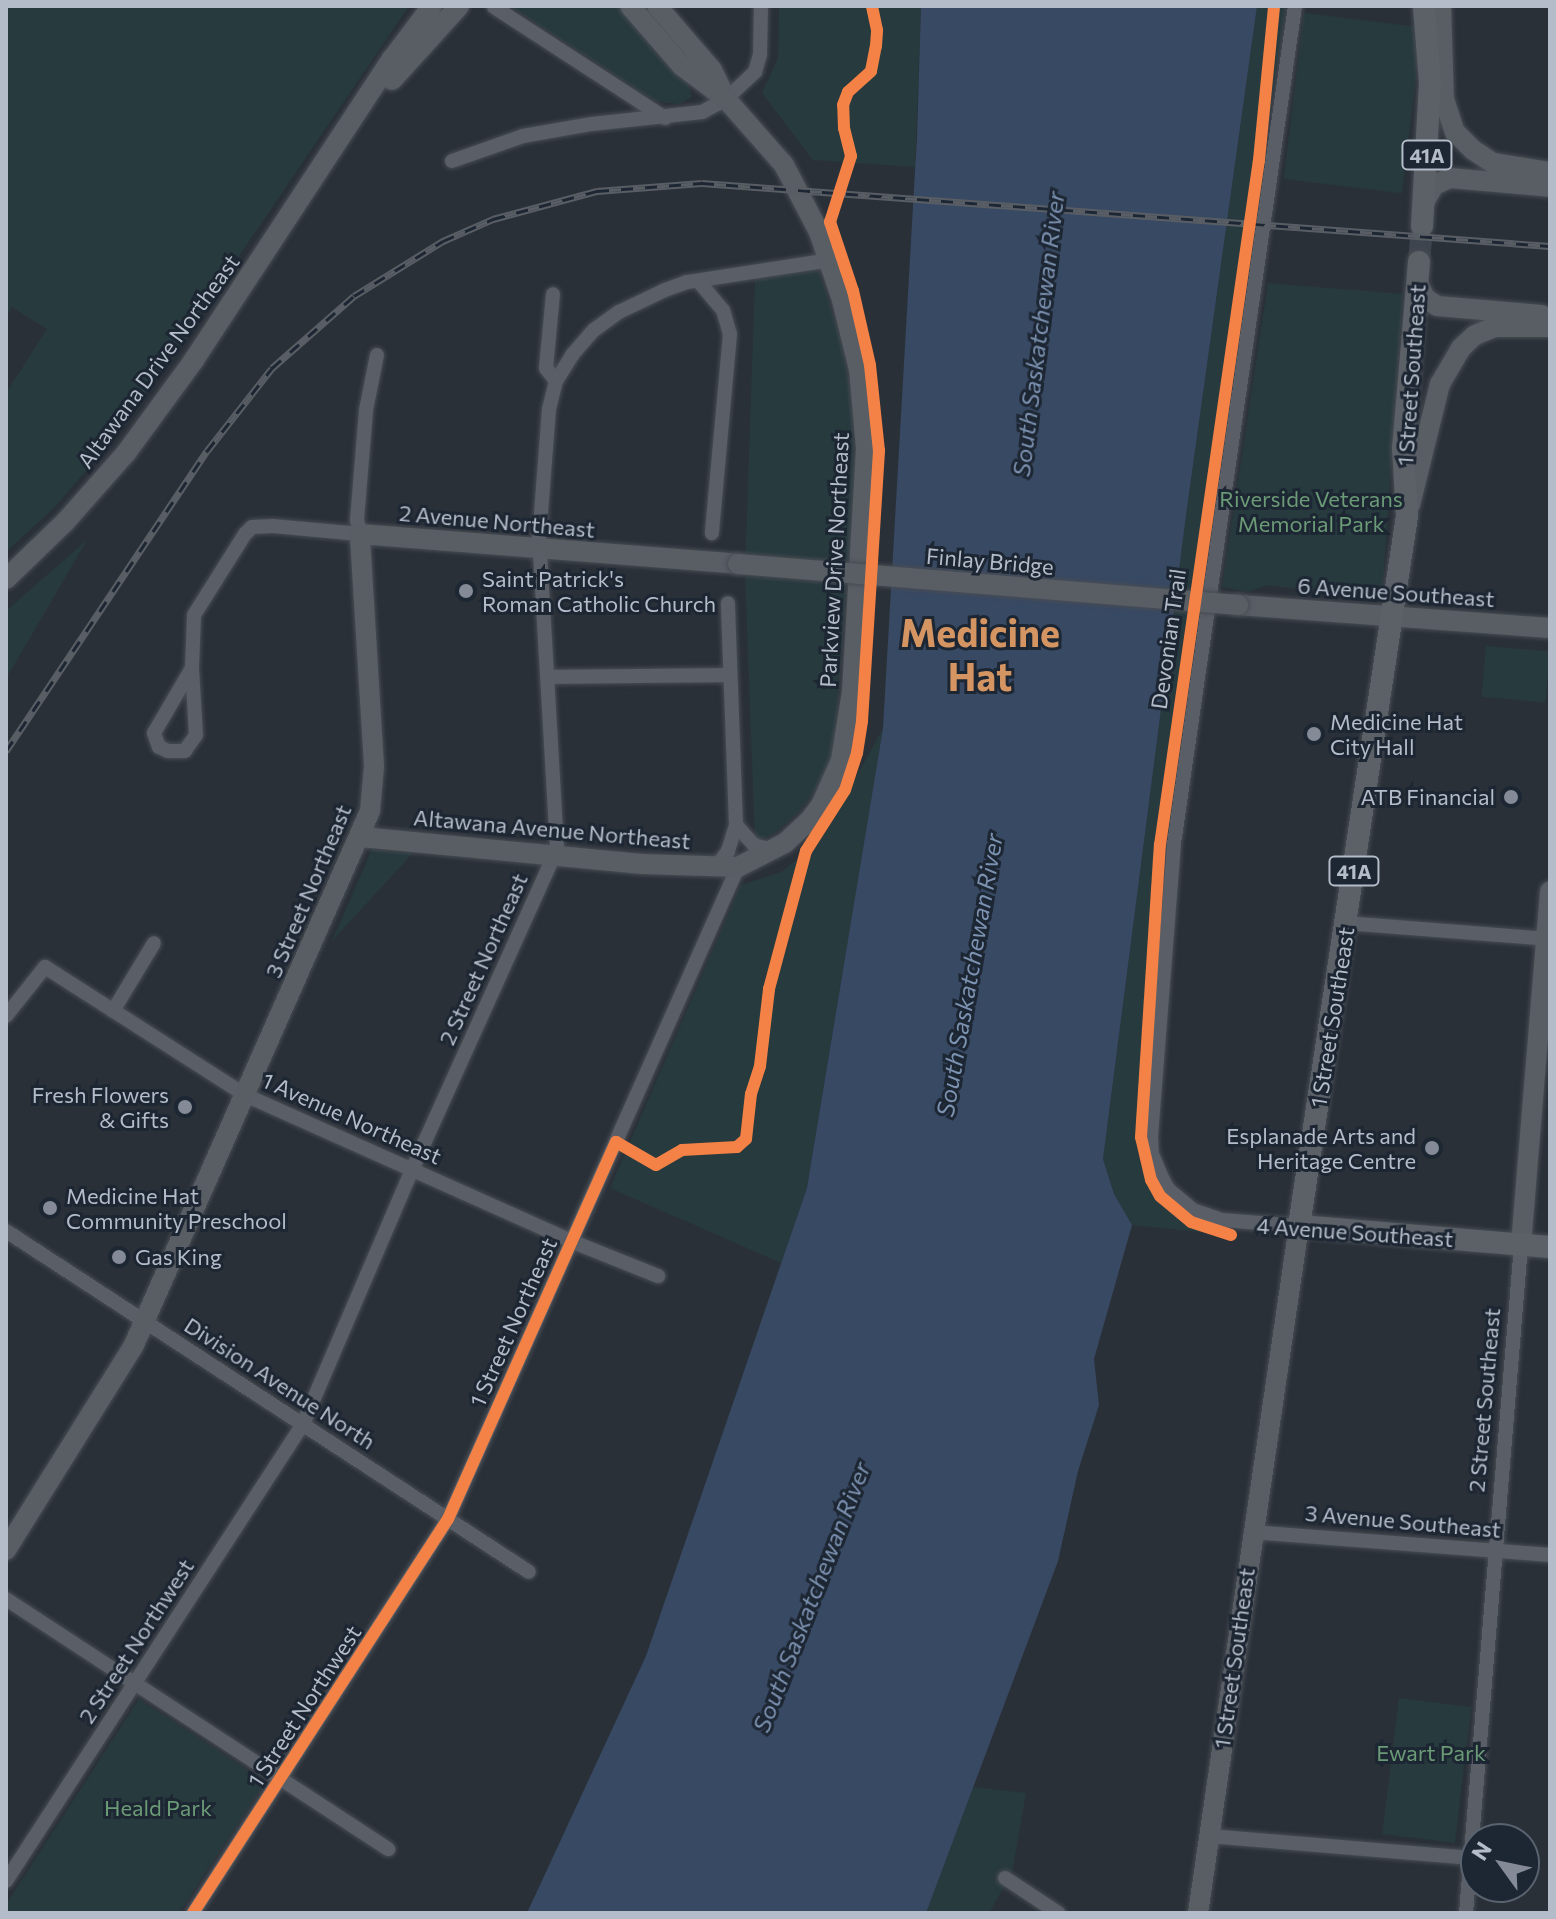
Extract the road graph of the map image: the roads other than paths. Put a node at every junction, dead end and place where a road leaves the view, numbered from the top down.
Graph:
1 (432, 6) edge
2 (459, 6) edge
3 (630, 6) edge
4 (657, 6) edge
5 (761, 6) edge
6 (1295, 6) edge
7 (1424, 6) edge
8 (1440, 6) edge
9 (494, 7) edge
10 (1430, 83) junction
11 (726, 99) junction
12 (665, 118) junction
13 (331, 156) junction
14 (452, 161) dead end
15 (1550, 172) edge
16 (1550, 187) edge
17 (1424, 203) junction
18 (1422, 226) tunnel mouth
19 (830, 260) junction
20 (1418, 272) joint
21 (700, 283) junction
22 (553, 294) dead end
23 (1550, 315) edge
24 (1550, 327) edge
25 (377, 355) dead end
26 (556, 381) junction
27 (1407, 516) junction
28 (712, 533) dead end
29 (360, 534) junction
30 (540, 549) junction
31 (738, 564) joint
32 (6, 579) edge
33 (728, 603) dead end
34 (1238, 605) joint
35 (1394, 617) junction
36 (1550, 628) edge
37 (192, 668) junction
38 (729, 675) junction
39 (547, 677) junction
40 (736, 825) junction
41 (361, 837) junction
42 (774, 850) junction
43 (554, 856) junction
44 (716, 867) junction
45 (738, 867) junction
46 (1550, 891) edge
47 (1346, 923) junction
48 (1548, 939) edge
49 (154, 943) dead end
50 (113, 1011) junction
51 (6, 1016) edge
52 (245, 1095) junction
53 (412, 1170) junction
54 (1299, 1226) junction
55 (6, 1231) edge
56 (571, 1241) junction
57 (1521, 1245) junction
58 (1550, 1247) edge
59 (658, 1276) dead end
60 (145, 1322) junction
61 (303, 1424) junction
62 (448, 1519) junction
63 (1252, 1532) junction
64 (6, 1550) edge
65 (1496, 1551) junction
66 (1550, 1555) edge
67 (529, 1572) dead end
68 (6, 1599) edge
69 (135, 1684) junction
70 (280, 1779) junction
71 (1474, 1823) edge
72 (1210, 1836) junction
73 (388, 1849) dead end
74 (1460, 1857) edge
75 (1005, 1878) dead end
76 (6, 1881) edge
77 (193, 1913) edge
78 (1058, 1913) edge
79 (1198, 1913) edge

1 - 13 street, Altawana Drive Northeast
2 - 13 street, Altawana Drive Northeast
3 - 11 street, Parkview Drive Northeast
4 - 11 street, Parkview Drive Northeast
5 - 11 street
6 - 54 street, 4 Avenue Southeast
7 - 10 main road, 41A
8 - 10 main road, 41A
8 - 15 street
9 - 12 street
10 - 17 main road, 41A
11 - 12 street
11 - 19 street, Parkview Drive Northeast
12 - 14 street
13 - 32 street, Altawana Drive Northeast
16 - 17 street
17 - 18 main road, 41A
19 - 21 street
19 - 42 street, Parkview Drive Northeast
20 - 23 street
20 - 27 main road, 1 Street Southeast / 41A
21 - 26 street
21 - 28 street
22 - 26 street, 2 Street Northeast
24 - 27 street
25 - 29 street, 3 Street Northeast
26 - 30 street, 2 Street Northeast
27 - 35 main road, 1 Street Southeast / 41A
29 - 30 street, 2 Avenue Northeast
29 - 37 street, 2 Avenue Northeast
29 - 41 street, 3 Street Northeast
30 - 31 street, 2 Avenue Northeast
30 - 39 street, 2 Street Northeast
31 - 34 street, Finlay Bridge, bridge
33 - 38 street
34 - 35 street, 6 Avenue Southeast
35 - 36 street, 6 Avenue Southeast
35 - 47 main road, 1 Street Southeast / 41A
37 - 37 street
38 - 39 street
38 - 40 street
39 - 43 street, 2 Street Northeast
40 - 42 street
40 - 44 street
41 - 43 street, Altawana Avenue Northeast
41 - 52 street, 3 Street Northeast
42 - 45 street, Parkview Drive Northeast
43 - 44 street, Altawana Avenue Northeast
43 - 53 street, 2 Street Northeast
44 - 45 street, Altawana Avenue Northeast
45 - 56 street, 1 Street Northeast
46 - 48 street, 2 Street Southeast
47 - 48 street
47 - 54 main road, 1 Street Southeast / 41A
48 - 57 street, 2 Street Southeast
49 - 50 street
50 - 51 street, 1 Avenue Northeast
50 - 52 street, 1 Avenue Northeast
52 - 53 street, 1 Avenue Northeast
52 - 60 street, 3 Street Northeast
53 - 56 street, 1 Avenue Northeast
53 - 61 street, 2 Street Northeast
54 - 57 main road, 4 Avenue Southeast
54 - 63 street, 1 Street Southeast
55 - 60 street, Division Avenue North
56 - 59 street, 1 Avenue Northeast
56 - 62 street, 1 Street Northeast
57 - 58 main road, 4 Avenue Southeast
57 - 65 street, 2 Street Southeast
60 - 61 street, Division Avenue North
60 - 64 street, 3 Street Northeast
61 - 62 street, Division Avenue North
61 - 69 street, 2 Street Northwest
62 - 67 street, Division Avenue North
62 - 70 street, 1 Street Northwest
63 - 65 street, 3 Avenue Southeast
63 - 72 street, 1 Street Southeast
65 - 66 street, 3 Avenue Southeast
65 - 71 street, 2 Street Southeast
68 - 69 street
69 - 70 street
69 - 76 street, 2 Street Northwest
70 - 73 street
70 - 77 street, 1 Street Northwest
72 - 74 street
72 - 79 street, 1 Street Southeast
75 - 78 street

